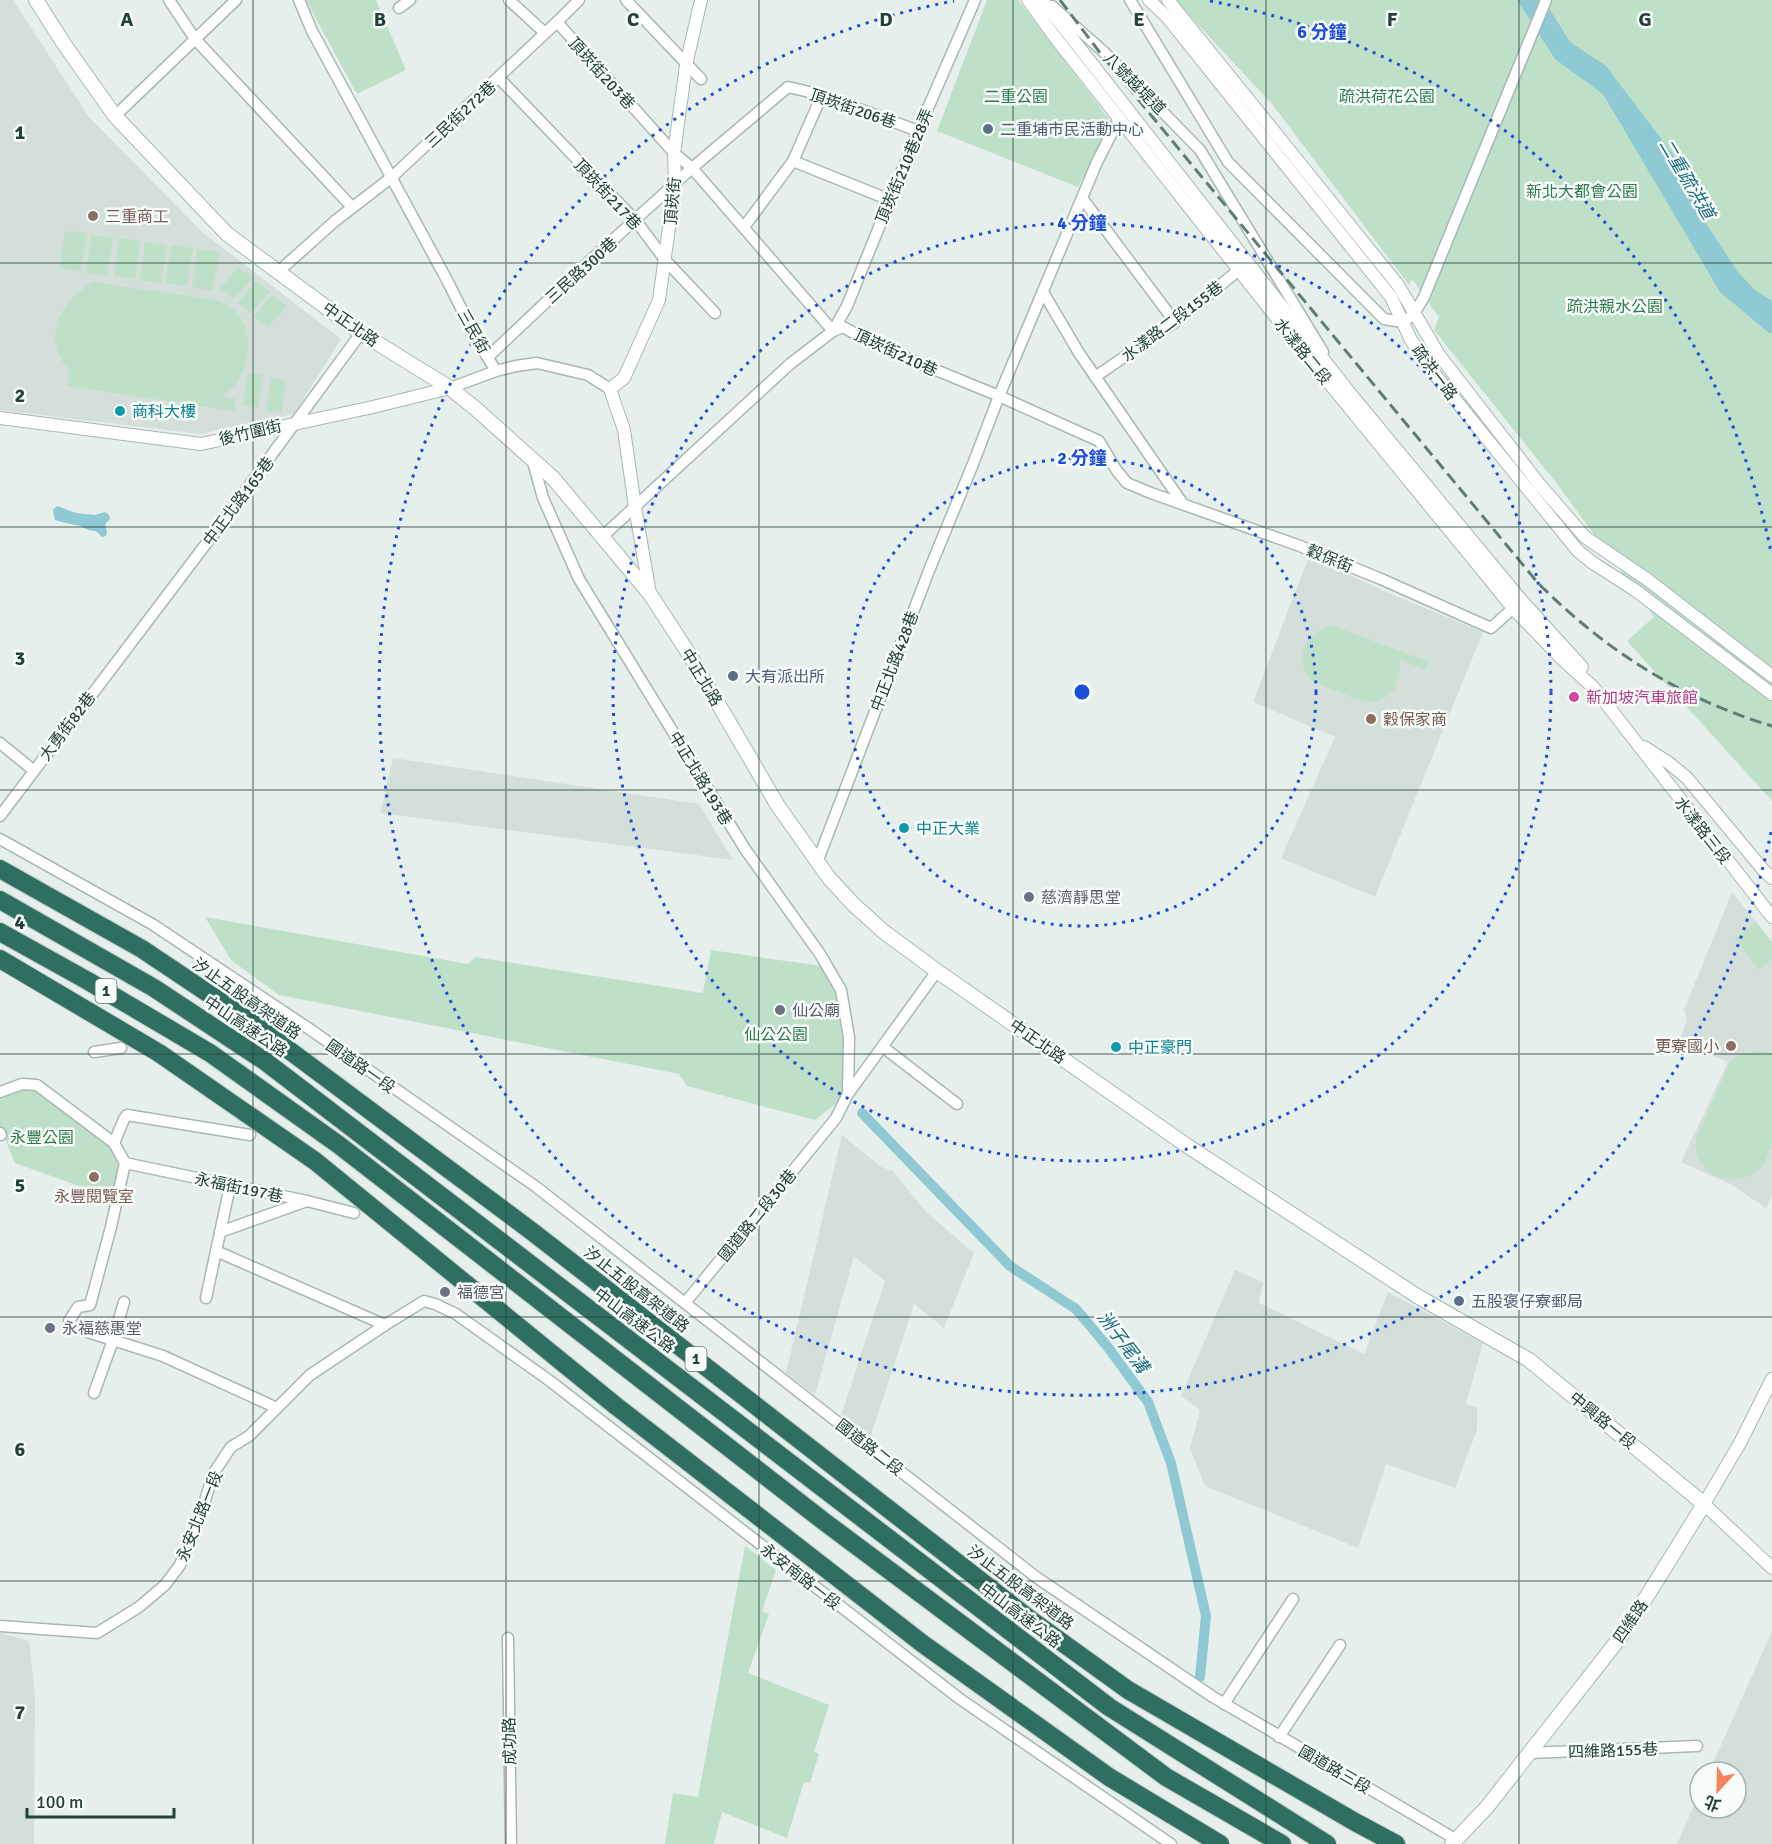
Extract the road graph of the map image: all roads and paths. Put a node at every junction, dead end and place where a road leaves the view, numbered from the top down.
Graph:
1 (36, 0) edge
2 (169, 0) edge
3 (236, 0) edge
4 (299, 0) edge
5 (410, 0) edge
6 (509, 0) edge
7 (579, 0) edge
8 (626, 0) edge
9 (701, 0) edge
10 (1028, 0) edge
11 (1043, 0) edge
12 (1130, 0) edge
13 (1149, 0) edge
14 (1168, 0) edge
15 (1546, 0) edge
16 (972, 1) edge
17 (399, 8) dead end
18 (557, 22) junction
19 (545, 33) junction
20 (195, 39) junction
21 (528, 50) joint
22 (686, 64) junction
23 (499, 78) junction
24 (701, 79) dead end
25 (788, 87) joint
26 (822, 95) junction
27 (115, 116) junction
28 (1119, 119) junction
29 (918, 131) junction
30 (674, 153) junction
31 (793, 160) junction
32 (1228, 162) junction
33 (692, 168) junction
34 (1216, 174) junction
35 (392, 177) junction
36 (675, 184) junction
37 (1082, 198) junction
38 (890, 200) junction
39 (352, 207) junction
40 (636, 221) junction
41 (744, 227) junction
42 (666, 261) junction
43 (1243, 266) junction
44 (278, 272) junction
45 (1043, 292) junction
46 (715, 313) dead end
47 (1414, 314) junction
48 (1175, 322) junction
49 (1403, 322) junction
50 (833, 331) junction
51 (361, 333) junction
52 (488, 357) junction
53 (496, 371) junction
54 (1095, 377) junction
55 (1339, 378) junction
56 (450, 388) junction
57 (610, 389) junction
58 (999, 396) junction
59 (0, 417) edge
60 (296, 422) junction
61 (533, 462) junction
62 (1127, 483) joint
63 (1183, 505) junction
64 (635, 507) junction
65 (603, 536) junction
66 (650, 594) junction
67 (1517, 605) junction
68 (134, 637) joint
69 (1772, 676) edge
70 (1772, 694) edge
71 (1635, 741) junction
72 (0, 743) edge
73 (33, 770) junction
74 (0, 816) edge
75 (0, 839) edge
76 (818, 860) junction
77 (0, 869) edge
78 (1772, 878) edge
79 (0, 900) edge
80 (1772, 917) edge
81 (0, 932) edge
82 (0, 959) edge
83 (937, 971) junction
84 (883, 1047) junction
85 (121, 1048) dead end
86 (94, 1052) dead end
87 (0, 1092) edge
88 (848, 1094) junction
89 (957, 1104) dead end
90 (250, 1136) dead end
91 (114, 1143) junction
92 (125, 1163) junction
93 (230, 1186) junction
94 (535, 1186) joint
95 (307, 1201) junction
96 (354, 1213) dead end
97 (220, 1232) junction
98 (216, 1251) junction
99 (1417, 1296) joint
100 (206, 1298) dead end
101 (124, 1302) dead end
102 (685, 1303) junction
103 (435, 1304) joint
104 (385, 1325) junction
105 (113, 1340) junction
106 (1772, 1379) edge
107 (94, 1393) dead end
108 (277, 1408) junction
109 (1704, 1504) junction
110 (1772, 1568) edge
111 (1293, 1599) dead end
112 (0, 1626) edge
113 (508, 1638) dead end
114 (1340, 1644) dead end
115 (1213, 1697) joint
116 (1224, 1704) junction
117 (1279, 1737) junction
118 (1697, 1746) dead end
119 (1529, 1753) junction
120 (1454, 1843) edge
121 (511, 1844) edge
122 (1171, 1844) edge
123 (1220, 1844) edge
124 (1282, 1844) edge
125 (1327, 1844) edge
126 (1396, 1844) edge

1 - 27 main road, 中正北路
2 - 20 street
3 - 20 street
4 - 35 street, 三民街
5 - 17 street
6 - 19 street
7 - 18 street
8 - 22 street
9 - 22 street, 頂崁街
10 - 28 street, 水漾路二段
11 - 34 street, 八號越堤道
11 - 43 street, 水漾路二段
12 - 32 street, 八號越堤道
13 - 49 street, 疏洪一路
14 - 47 street, 疏洪一路
15 - 47 street
16 - 29 street, 頂崁街210巷28弄
18 - 19 street, 頂崁街203巷
18 - 30 street, 頂崁街203巷
19 - 21 street, 頂崁街203巷
20 - 27 street
20 - 39 street
21 - 23 street, 三民街272巷
22 - 24 street
22 - 30 street, 頂崁街
23 - 35 street, 三民街272巷
23 - 40 street, 頂崁街217巷
25 - 26 street, 頂崁街206巷
25 - 33 street, 三民路300巷
26 - 29 street, 頂崁街206巷
26 - 31 street
27 - 44 main road, 中正北路
28 - 37 street, 中正北路428巷
28 - 43 street, 水漾路二段
29 - 38 street, 頂崁街210巷28弄
30 - 33 street, 頂崁街210巷
30 - 36 street, 頂崁街
31 - 38 street
31 - 41 street
32 - 34 street
32 - 49 street, 八號越堤道
33 - 36 street, 三民路300巷
33 - 41 street, 頂崁街210巷
34 - 55 street, 八號越堤道
35 - 39 street, 三民街272巷
35 - 52 street, 三民街
36 - 40 street, 三民路300巷
36 - 42 street, 頂崁街
37 - 45 street, 中正北路428巷
37 - 48 street
38 - 50 street, 頂崁街210巷28弄
39 - 44 street, 三民街272巷
40 - 42 street, 頂崁街217巷
40 - 52 street, 三民路300巷
41 - 50 street, 頂崁街210巷
42 - 46 street, 頂崁街217巷
42 - 57 street, 頂崁街
43 - 48 street, 水漾路二段155巷
43 - 55 street, 水漾路二段
43 - 67 street, 水漾路二段
44 - 51 main road, 中正北路
45 - 54 street
45 - 58 street, 中正北路428巷
47 - 49 street
47 - 69 street, 疏洪一路
48 - 54 street, 水漾路二段155巷
49 - 70 street, 疏洪一路
50 - 58 street, 頂崁街210巷
50 - 64 street
51 - 56 main road, 中正北路
51 - 60 street, 中正北路165巷
52 - 53 street, 三民街
53 - 56 street, 後竹圍街
53 - 57 street, 三民街
54 - 63 street
55 - 67 street, 水漾路二段
56 - 60 street, 後竹圍街
56 - 61 main road, 中正北路
57 - 64 street
58 - 62 street, 頂崁街210巷
58 - 76 street, 中正北路428巷
59 - 60 street, 後竹圍街
60 - 68 street, 中正北路165巷
61 - 65 main road, 中正北路
61 - 88 street, 中正北路193巷
62 - 63 street, 穀保街
63 - 67 street, 穀保街
64 - 65 street
64 - 66 street
65 - 66 main road, 中正北路
66 - 76 main road, 中正北路
67 - 71 street, 水漾路二段
68 - 73 street, 大勇街82巷
71 - 78 street
71 - 80 street, 水漾路三段
72 - 73 street
73 - 74 street, 大勇街82巷
75 - 94 street, 國道路一段
76 - 83 main road, 中正北路
77 - 126 highway, 汐止五股高架道路 / 1
79 - 125 highway, 中山高速公路 / 1
81 - 124 highway, 1
82 - 123 highway, 1
83 - 84 street, 國道路二段30巷
83 - 99 main road, 中正北路
84 - 88 street, 國道路二段30巷
84 - 89 street
85 - 86 street
87 - 91 street
88 - 102 street, 國道路二段30巷
90 - 91 street
91 - 92 street
92 - 93 street, 永福街197巷
92 - 105 street
93 - 95 street, 永福街197巷
93 - 97 street
94 - 102 street, 國道路二段
95 - 96 street, 永福街197巷
95 - 97 street
97 - 98 street
98 - 100 street
98 - 104 street
99 - 109 main road, 中興路一段
101 - 105 street
102 - 115 street, 國道路二段
103 - 104 street, 永安北路一段
103 - 122 street, 永安南路一段
104 - 108 street, 永安北路一段
105 - 107 street
105 - 108 street
106 - 109 street, 四維路
108 - 112 street, 永安北路一段
109 - 110 street, 中興路一段
109 - 119 main road, 四維路
111 - 116 street
113 - 121 street, 成功路
114 - 117 street
115 - 116 street, 國道路三段
116 - 117 street, 國道路三段
117 - 120 street, 國道路三段
118 - 119 street, 四維路155巷
119 - 120 main road, 四維路

